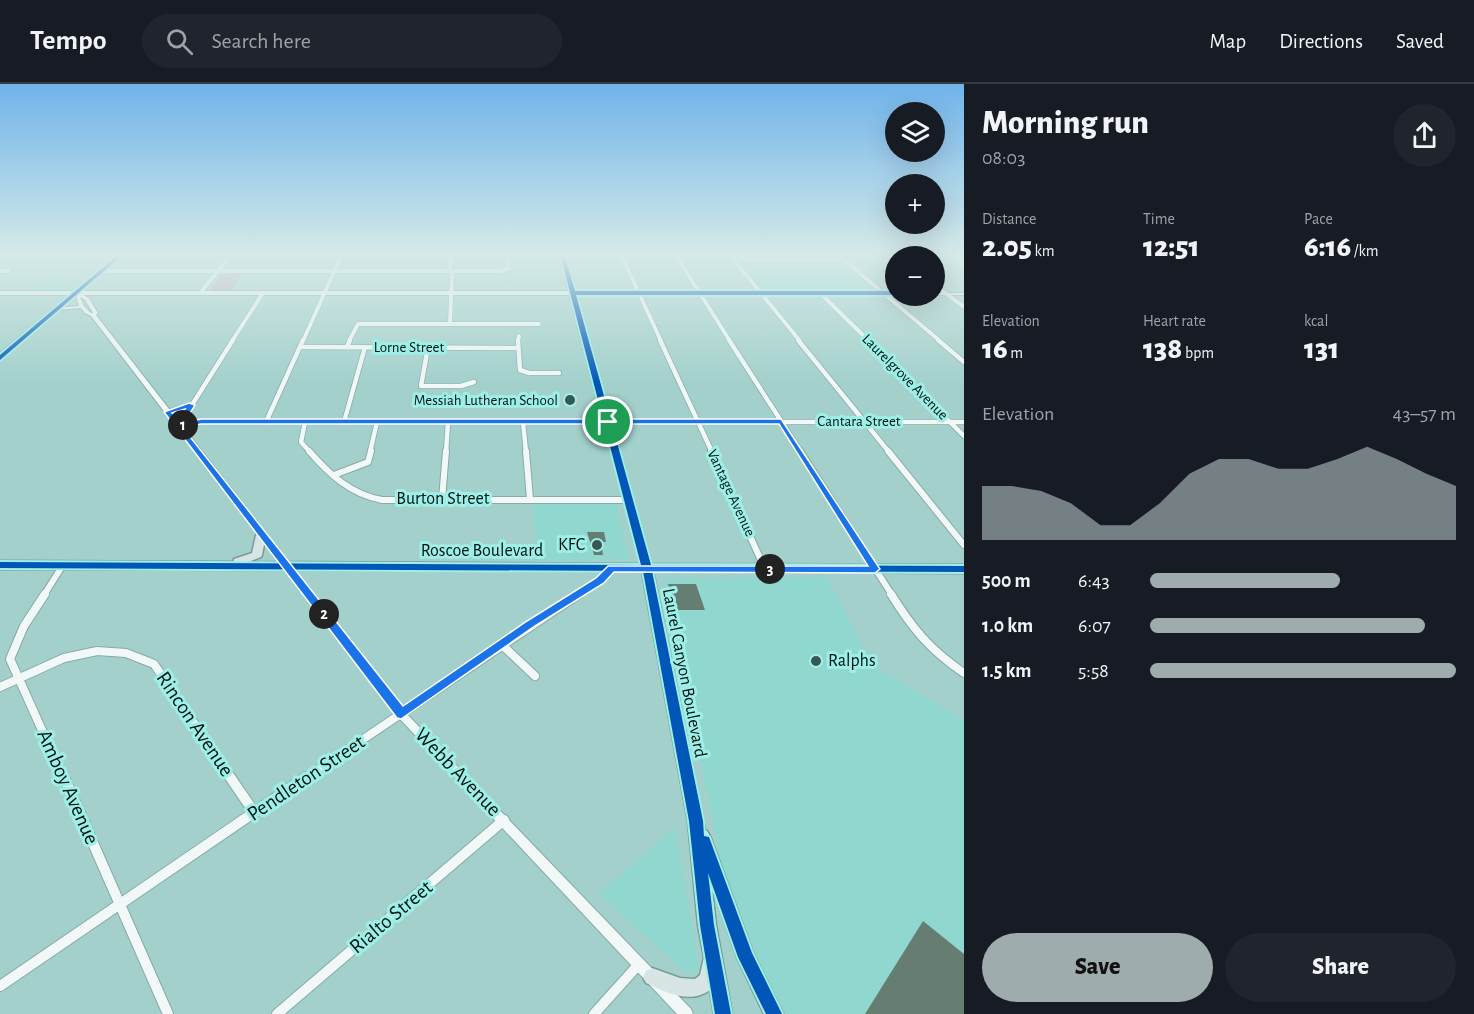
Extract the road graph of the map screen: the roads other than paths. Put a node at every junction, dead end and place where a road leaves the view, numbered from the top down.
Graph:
1 (72, 297) edge
2 (78, 297) edge
3 (84, 297) edge
4 (91, 297) edge
5 (260, 297) edge
6 (322, 297) edge
7 (451, 297) edge
8 (574, 297) edge
9 (641, 297) edge
10 (703, 297) edge
11 (764, 297) edge
12 (824, 297) edge
13 (889, 297) edge
14 (951, 297) edge
15 (87, 299) junction
16 (83, 307) junction
17 (964, 307) edge
18 (57, 309) junction
19 (93, 315) junction
20 (450, 324) junction
21 (539, 324) dead end
22 (519, 336) dead end
23 (300, 347) junction
24 (347, 347) junction
25 (365, 347) junction
26 (428, 347) junction
27 (517, 348) junction
28 (0, 358) edge
29 (964, 362) edge
30 (559, 373) dead end
31 (474, 382) dead end
32 (192, 405) junction
33 (168, 412) junction
34 (781, 421) junction
35 (864, 421) junction
36 (266, 422) junction
37 (305, 422) junction
38 (344, 422) junction
39 (377, 422) junction
40 (448, 422) junction
41 (523, 422) junction
42 (608, 422) junction
43 (698, 422) junction
44 (950, 422) junction
45 (964, 422) edge
46 (178, 426) junction
47 (964, 436) edge
48 (334, 475) junction
49 (442, 499) junction
50 (530, 499) junction
51 (629, 500) junction
52 (261, 535) junction
53 (964, 545) edge
54 (0, 565) edge
55 (63, 566) junction
56 (220, 566) junction
57 (286, 567) junction
58 (611, 568) junction
59 (647, 568) junction
60 (765, 569) junction
61 (875, 569) junction
62 (964, 569) edge
63 (501, 644) junction
64 (964, 673) edge
65 (535, 676) dead end
66 (19, 678) junction
67 (0, 687) edge
68 (401, 714) junction
69 (254, 812) junction
70 (504, 820) junction
71 (696, 822) junction
72 (120, 902) junction
73 (712, 959) junction
74 (639, 964) junction
75 (652, 977) junction
76 (0, 986) edge
77 (168, 1014) edge
78 (277, 1014) edge
79 (594, 1014) edge
80 (686, 1014) edge
81 (723, 1014) edge
82 (774, 1014) edge

1 - 18 main road
2 - 16 street, Webb Avenue
3 - 15 street
4 - 15 main road
5 - 32 street
6 - 23 street
7 - 20 street
8 - 42 main road, Laurel Canyon Boulevard
9 - 43 street, Vantage Avenue
10 - 34 street
11 - 35 street
12 - 44 street, Laurelgrove Avenue
13 - 29 street
14 - 17 street
15 - 19 street, Webb Avenue
16 - 18 street
16 - 19 street, Webb Avenue
18 - 28 main road
19 - 33 street, Webb Avenue
20 - 21 street
20 - 24 street
22 - 27 street
23 - 24 street, Lorne Street
23 - 36 street
24 - 25 street, Lorne Street
25 - 26 street, Lorne Street
25 - 38 street
26 - 27 street, Lorne Street
26 - 31 street
27 - 30 street
32 - 33 street
32 - 46 street
33 - 46 street, Webb Avenue
34 - 35 street, Cantara Street
34 - 43 street, Cantara Street
34 - 61 street
35 - 44 street, Cantara Street
35 - 53 street
36 - 37 street, Cantara Street
36 - 46 street, Cantara Street
37 - 38 street, Cantara Street
37 - 48 street, Burton Street
38 - 39 street, Cantara Street
39 - 40 street, Cantara Street
39 - 48 street
40 - 41 street, Cantara Street
40 - 49 street
41 - 42 street, Cantara Street
41 - 50 street
42 - 43 street, Cantara Street
42 - 51 main road, Laurel Canyon Boulevard
43 - 60 street, Vantage Avenue
44 - 45 street, Cantara Street
44 - 47 street, Laurelgrove Avenue
46 - 52 street, Webb Avenue
48 - 49 street, Burton Street
49 - 50 street, Burton Street
50 - 51 street, Burton Street
51 - 59 main road, Laurel Canyon Boulevard
52 - 56 main road
52 - 57 street, Webb Avenue
54 - 55 main road, Roscoe Boulevard
55 - 56 main road, Roscoe Boulevard
55 - 66 street, Amboy Avenue
56 - 57 main road, Roscoe Boulevard
57 - 58 main road, Roscoe Boulevard
57 - 68 street, Webb Avenue
58 - 59 main road, Roscoe Boulevard
58 - 63 street, Pendleton Street
59 - 60 main road, Roscoe Boulevard
59 - 71 main road, Laurel Canyon Boulevard
60 - 61 main road, Roscoe Boulevard
61 - 62 main road, Roscoe Boulevard
61 - 64 street
63 - 65 street
63 - 68 street, Pendleton Street
66 - 67 street, Rincon Avenue
66 - 69 street, Rincon Avenue
66 - 72 street, Amboy Avenue
68 - 69 street, Pendleton Street
68 - 70 street, Webb Avenue
69 - 72 street, Pendleton Street
70 - 74 street, Webb Avenue
70 - 78 street, Rialto Street
71 - 73 main road, Laurel Canyon Boulevard
71 - 82 main road, Laurel Canyon Boulevard
72 - 76 street, Pendleton Street
72 - 77 street, Amboy Avenue
73 - 75 main road
73 - 81 main road, Laurel Canyon Boulevard
74 - 75 street, Webb Avenue
74 - 79 street
75 - 80 street, Webb Avenue

